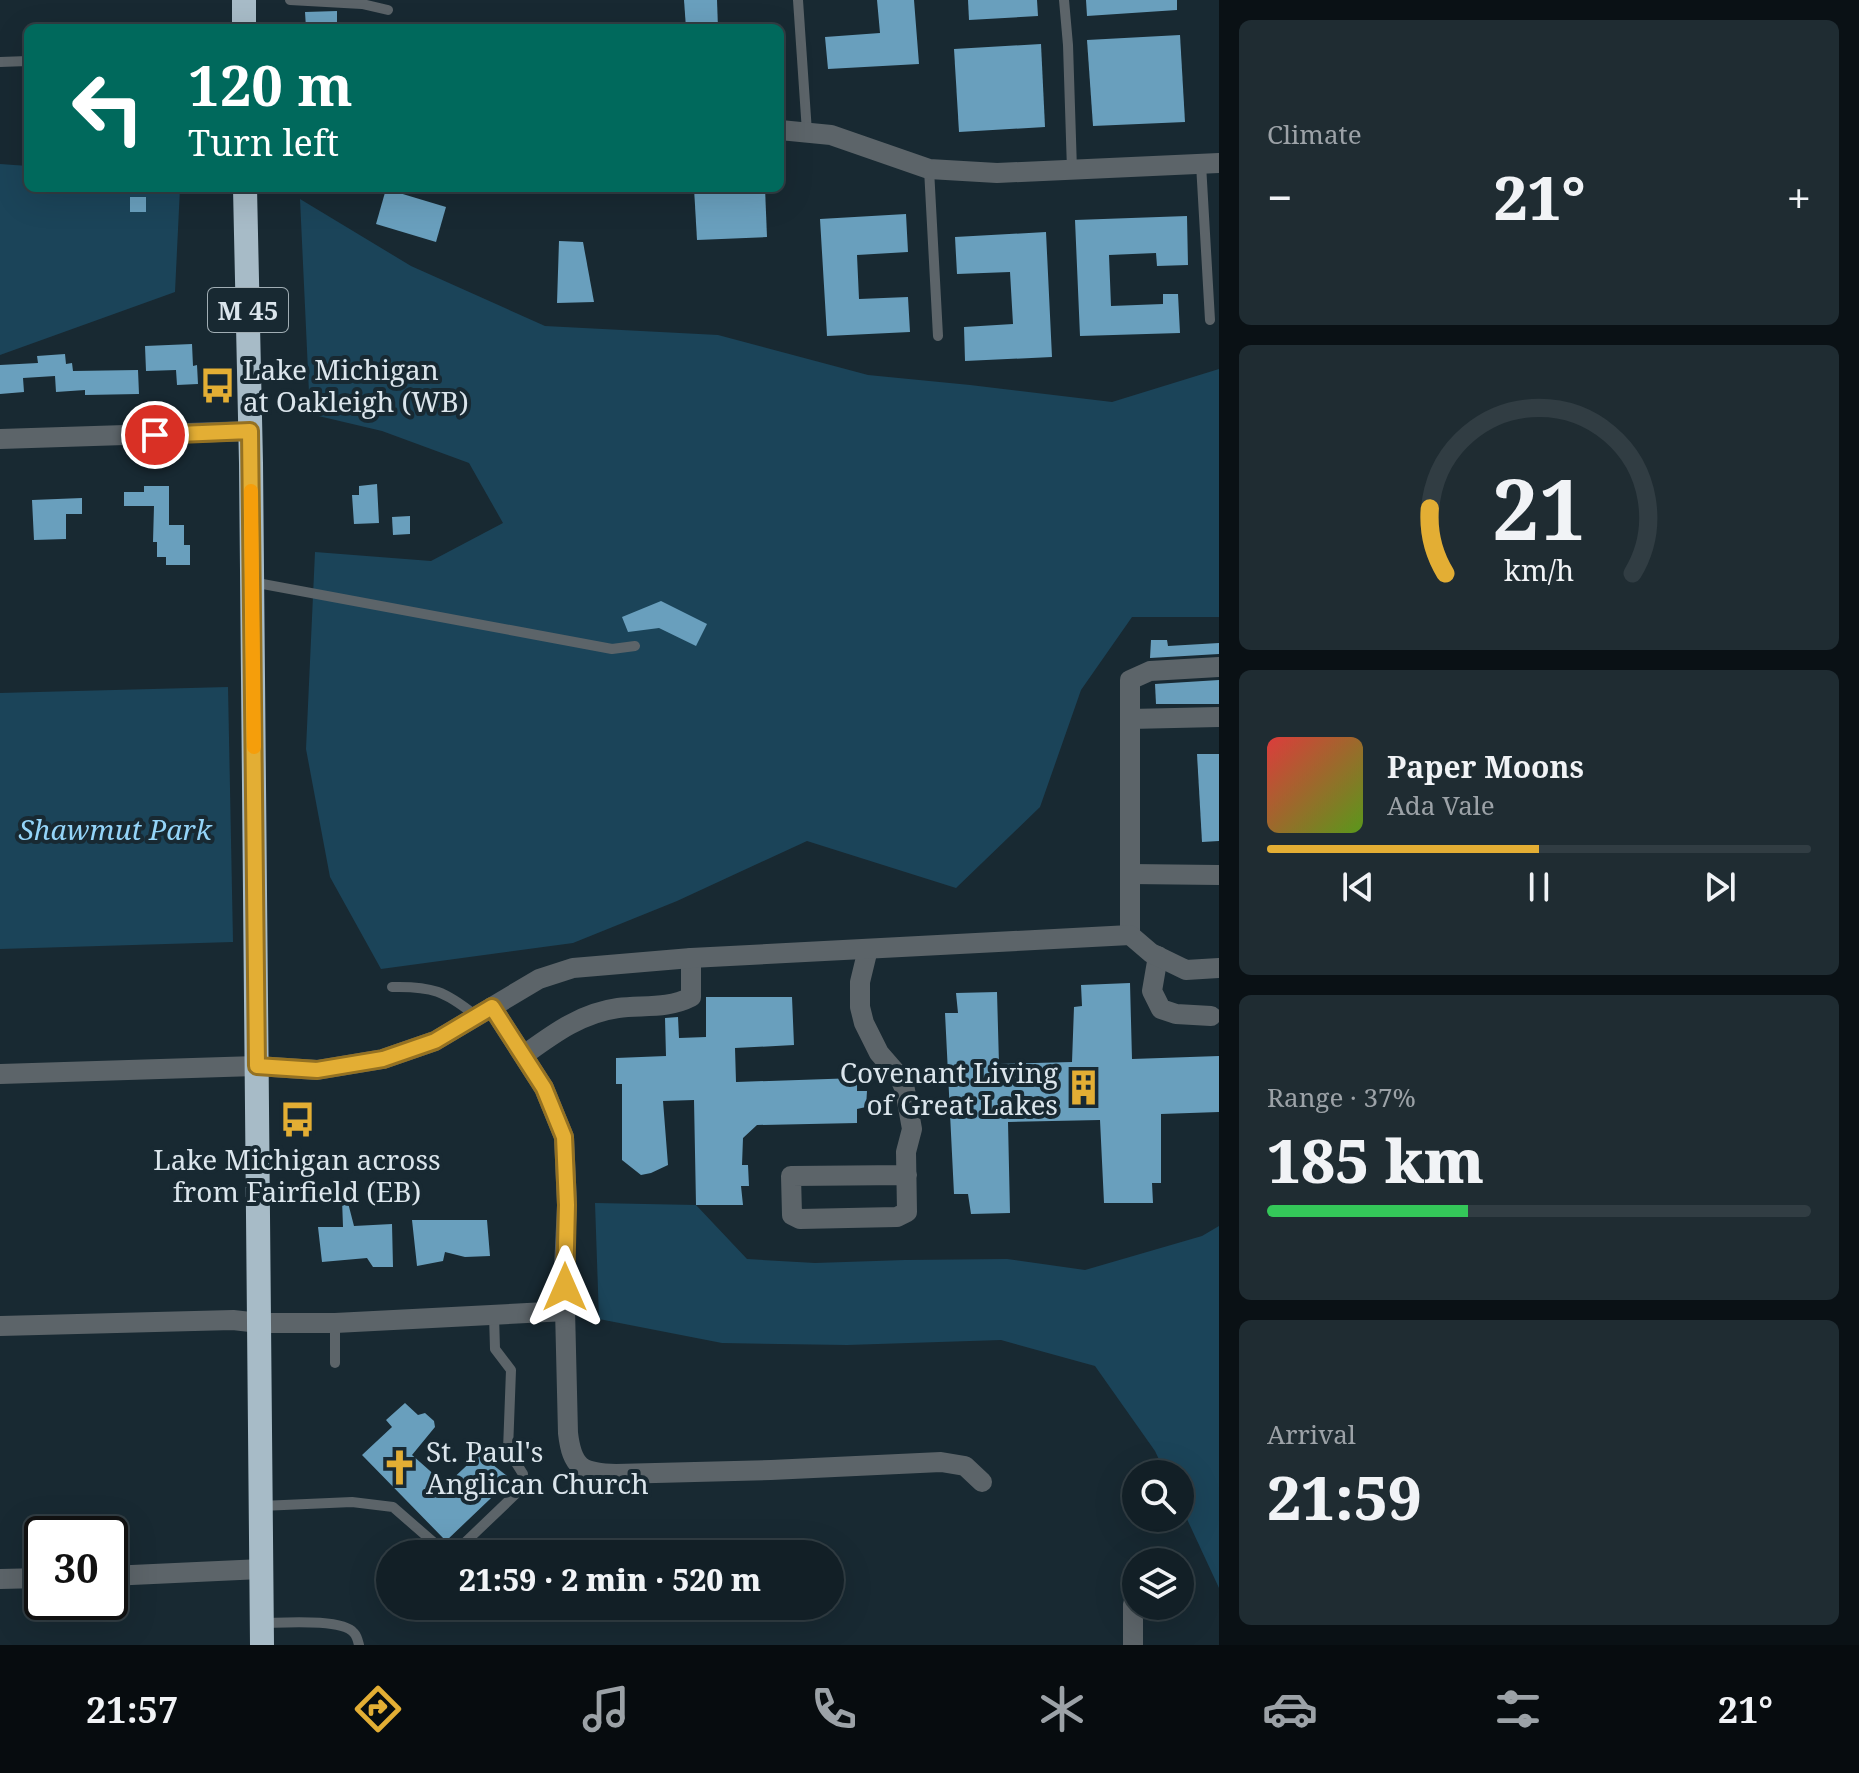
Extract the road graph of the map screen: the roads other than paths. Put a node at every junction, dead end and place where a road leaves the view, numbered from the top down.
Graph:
1 (244, 0) edge
2 (290, 0) edge
3 (798, 0) edge
4 (1064, 0) edge
5 (388, 10) dead end
6 (244, 24) edge
7 (24, 61) edge
8 (0, 62) edge
9 (784, 130) edge
10 (807, 132) junction
11 (1210, 163) edge
12 (929, 169) junction
13 (1072, 170) junction
14 (245, 192) edge
15 (1210, 320) dead end
16 (938, 336) dead end
17 (250, 431) junction
18 (0, 439) edge
19 (252, 582) junction
20 (635, 646) dead end
21 (1219, 667) edge
22 (1219, 717) edge
23 (1130, 719) junction
24 (1130, 874) junction
25 (1219, 875) edge
26 (1130, 935) junction
27 (868, 949) junction
28 (1158, 956) junction
29 (691, 958) junction
30 (1219, 968) edge
31 (392, 987) dead end
32 (484, 1012) junction
33 (1211, 1016) dead end
34 (524, 1055) junction
35 (257, 1066) junction
36 (0, 1074) edge
37 (907, 1175) junction
38 (566, 1311) junction
39 (494, 1315) junction
40 (259, 1323) junction
41 (335, 1323) junction
42 (0, 1326) edge
43 (335, 1363) dead end
44 (982, 1482) dead end
45 (261, 1506) junction
46 (433, 1540) edge
47 (465, 1540) edge
48 (262, 1569) junction
49 (128, 1575) edge
50 (24, 1578) edge
51 (0, 1579) edge
52 (1133, 1620) edge
53 (262, 1634) edge
54 (359, 1645) edge
55 (1133, 1645) edge

1 - 6 highway
2 - 5 lane
3 - 10 lane
4 - 13 lane
7 - 8 lane
9 - 10 street
10 - 12 street
11 - 13 street
11 - 15 lane
12 - 13 street
12 - 16 lane
14 - 17 highway, M 45
17 - 18 street
17 - 19 highway, M 45
19 - 20 lane
19 - 35 highway, M 45
21 - 23 street
22 - 23 street
23 - 24 street
24 - 25 street
24 - 26 street
26 - 27 street
26 - 28 street
27 - 29 street
27 - 37 street
28 - 30 street
28 - 33 street
29 - 32 street
29 - 34 street
31 - 32 lane
32 - 34 street
32 - 35 street
34 - 38 street
35 - 36 street
35 - 40 highway, M 45
37 - 37 street
38 - 39 street
38 - 44 street
39 - 41 street
39 - 47 lane
40 - 41 street
40 - 42 street
40 - 45 highway, M 45
41 - 43 lane
45 - 46 lane
45 - 48 highway, M 45
48 - 49 street
48 - 53 highway, M 45
50 - 51 street
52 - 55 street
53 - 54 lane

